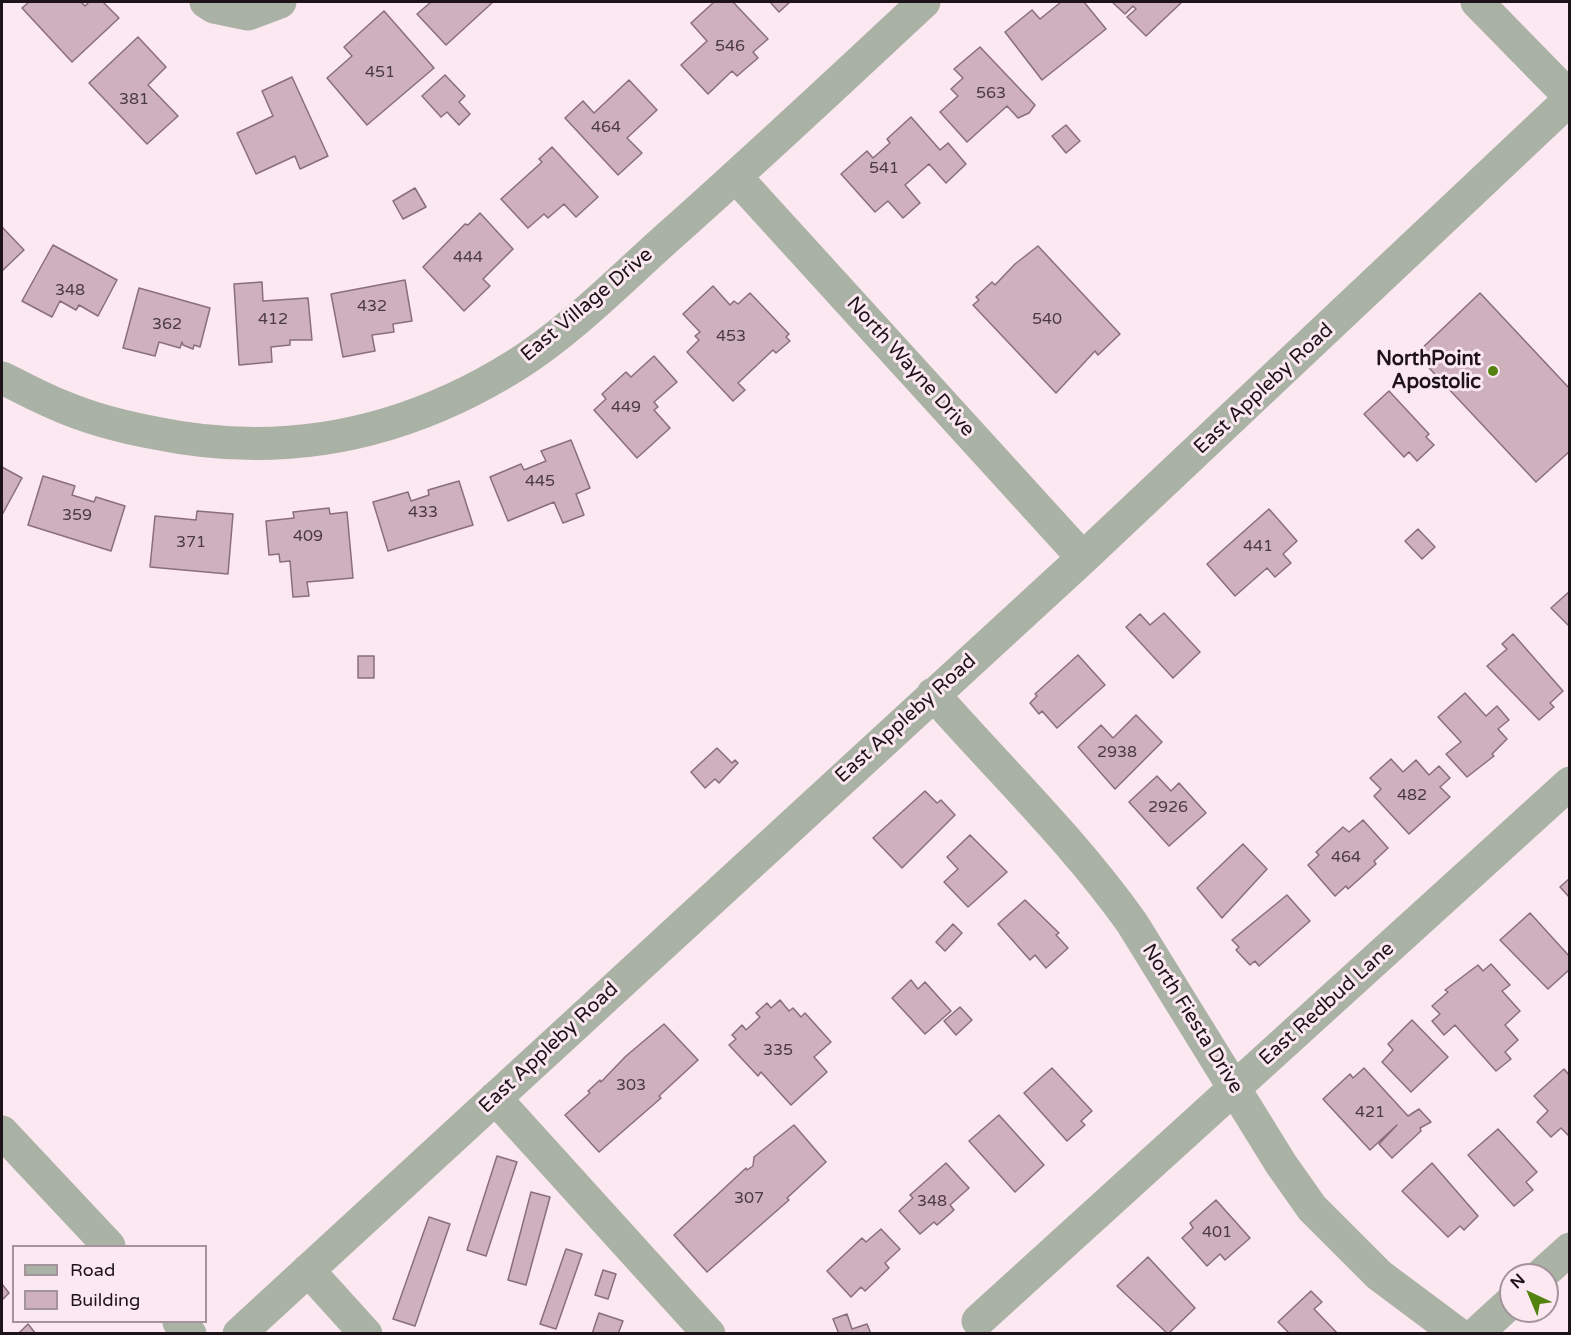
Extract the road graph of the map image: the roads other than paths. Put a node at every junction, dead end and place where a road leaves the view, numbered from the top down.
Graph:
1 (206, 2) edge
2 (280, 2) edge
3 (924, 2) edge
4 (1477, 2) edge
5 (1569, 101) edge
6 (736, 177) junction
7 (2, 378) edge
8 (1083, 558) junction
9 (933, 694) junction
10 (1569, 783) edge
11 (1234, 1088) junction
12 (495, 1098) junction
13 (2, 1132) edge
14 (108, 1245) edge
15 (1569, 1249) edge
16 (1554, 1263) edge
17 (308, 1270) junction
18 (1499, 1313) edge
19 (978, 1321) dead end
20 (239, 1334) edge
21 (366, 1334) edge
22 (709, 1334) edge
23 (1458, 1334) edge
24 (1476, 1334) edge

1 - 2 street
3 - 6 street, East Village Drive
4 - 5 street
5 - 8 street, East Appleby Road
6 - 7 street, East Village Drive
6 - 8 street, North Wayne Drive
8 - 9 street, East Appleby Road
9 - 11 street, North Fiesta Drive
9 - 12 street, East Appleby Road
10 - 11 street, East Redbud Lane
11 - 19 street, East Redbud Lane
11 - 23 street, North Fiesta Drive
12 - 17 street, East Appleby Road
12 - 22 street
13 - 14 street
15 - 16 street
17 - 20 street, East Appleby Road
17 - 21 street
18 - 24 street

